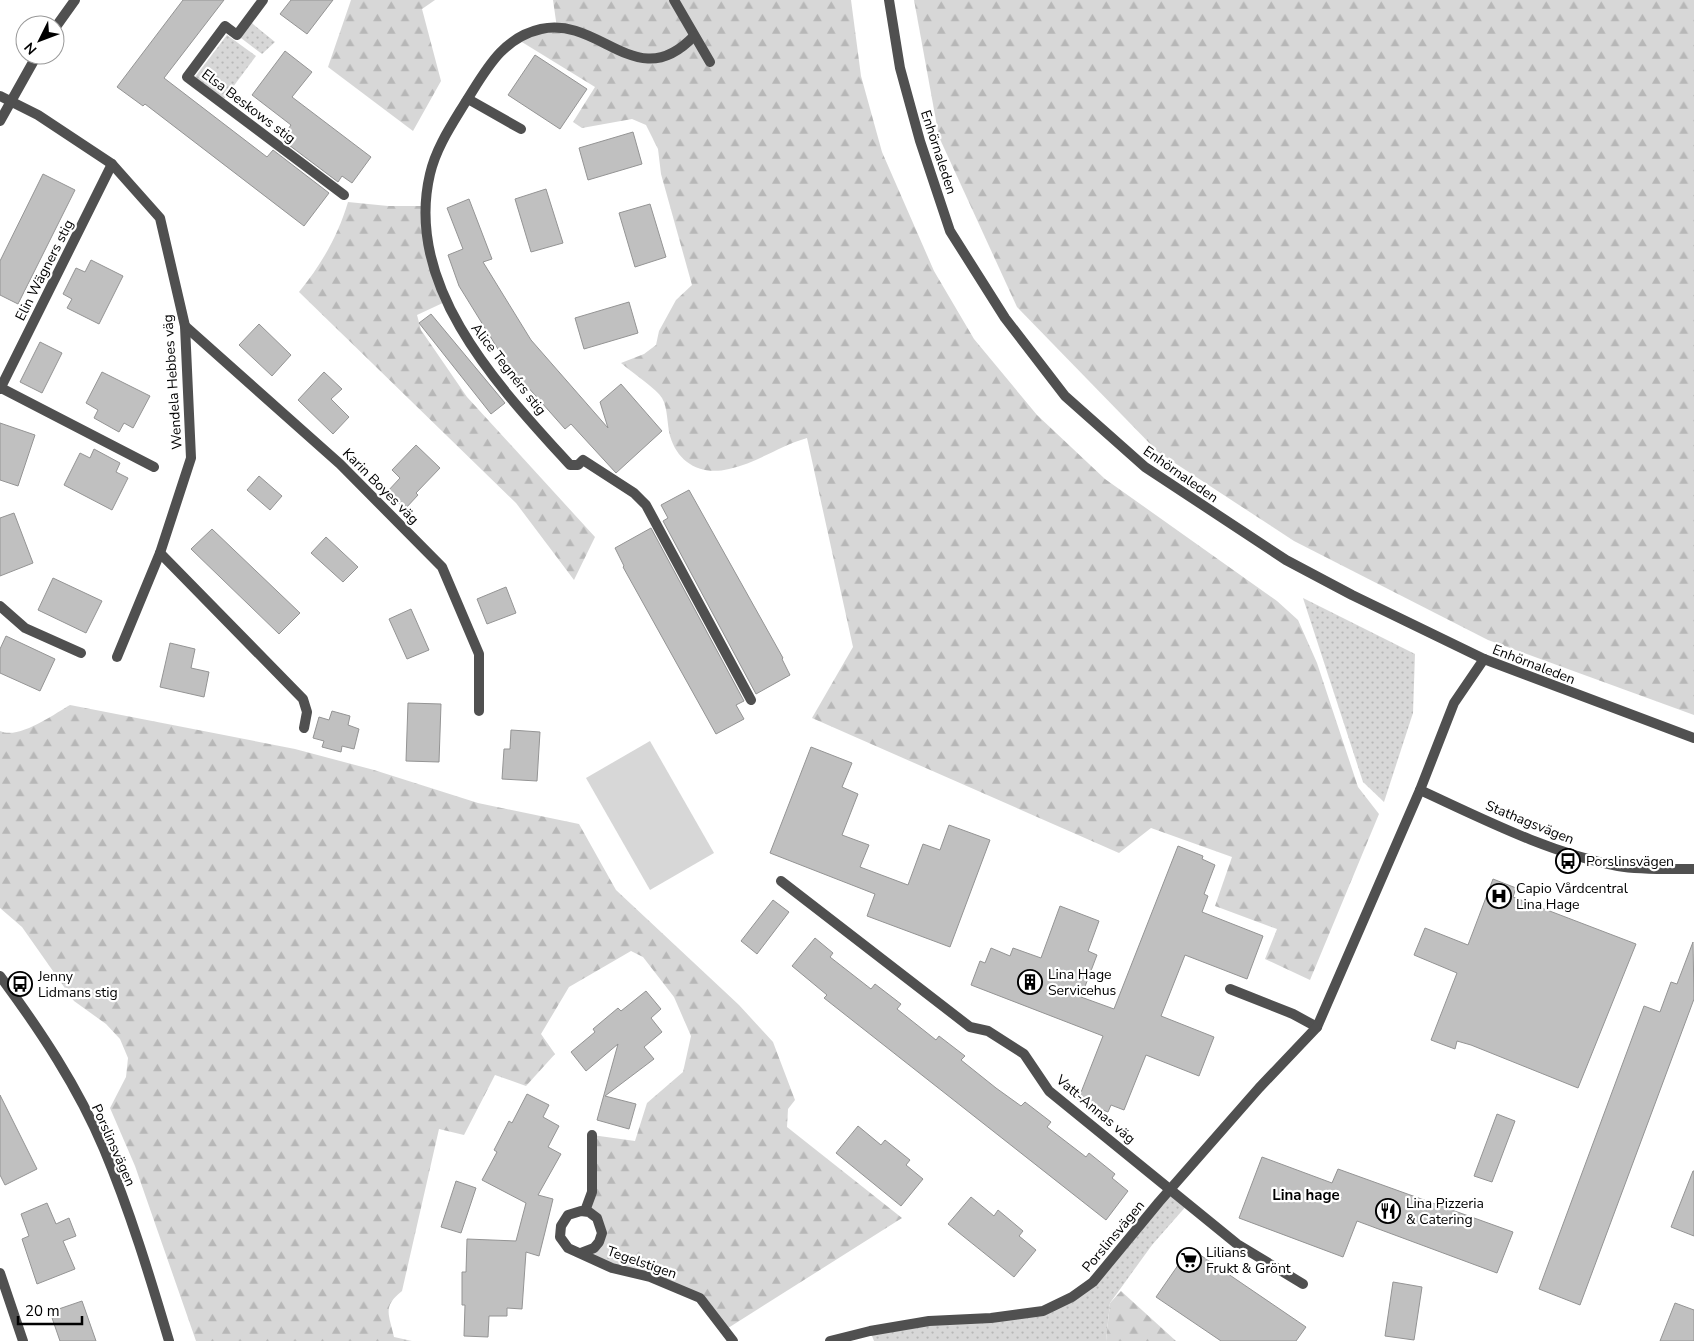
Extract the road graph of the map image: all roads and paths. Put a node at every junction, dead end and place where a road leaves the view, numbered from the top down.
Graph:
1 (74, 0) edge
2 (263, 0) edge
3 (674, 0) edge
4 (889, 0) edge
5 (64, 15) edge
6 (694, 36) junction
7 (710, 62) dead end
8 (31, 65) edge
9 (0, 96) edge
10 (468, 99) junction
11 (10, 101) junction
12 (0, 121) edge
13 (521, 128) dead end
14 (112, 164) junction
15 (344, 195) dead end
16 (185, 326) junction
17 (0, 389) edge
18 (154, 467) dead end
19 (160, 553) junction
20 (0, 606) edge
21 (81, 653) dead end
22 (117, 657) dead end
23 (1484, 659) junction
24 (751, 700) dead end
25 (479, 711) dead end
26 (304, 728) dead end
27 (1694, 738) edge
28 (1420, 790) junction
29 (1694, 869) edge
30 (781, 881) dead end
31 (0, 976) edge
32 (1230, 989) dead end
33 (1317, 1027) junction
34 (592, 1135) dead end
35 (1170, 1189) junction
36 (585, 1211) junction
37 (581, 1253) junction
38 (0, 1273) edge
39 (1303, 1284) dead end
40 (23, 1341) edge
41 (169, 1341) edge
42 (733, 1341) edge
43 (830, 1341) edge

1 - 5 street
2 - 15 street, Elsa Beskows stig
3 - 6 street
4 - 23 street, Enhörnaleden
6 - 7 street
6 - 10 street, Alice Tegnérs stig
8 - 11 street
9 - 11 street, Wendela Hebbes väg
10 - 13 street
10 - 24 street, Alice Tegnérs stig
11 - 12 street
11 - 14 street, Wendela Hebbes väg
14 - 16 street, Wendela Hebbes väg
14 - 17 street, Elin Wägners stig
16 - 19 street, Wendela Hebbes väg
16 - 25 street, Karin Boyes väg
17 - 18 street, Elin Wägners stig
19 - 22 street, Wendela Hebbes väg
19 - 26 street
20 - 21 street
23 - 27 street, Enhörnaleden
23 - 28 street, Porslinsvägen
28 - 29 street, Stathagsvägen
28 - 33 street, Porslinsvägen
30 - 35 street, Vatt-Annas väg
31 - 41 street, Porslinsvägen
32 - 33 street
33 - 35 street, Porslinsvägen
34 - 36 street
35 - 39 street, Vatt-Annas väg
35 - 43 street, Porslinsvägen
36 - 37 street, Tegelstigen
36 - 37 street, Tegelstigen
37 - 42 street, Tegelstigen
38 - 40 street

